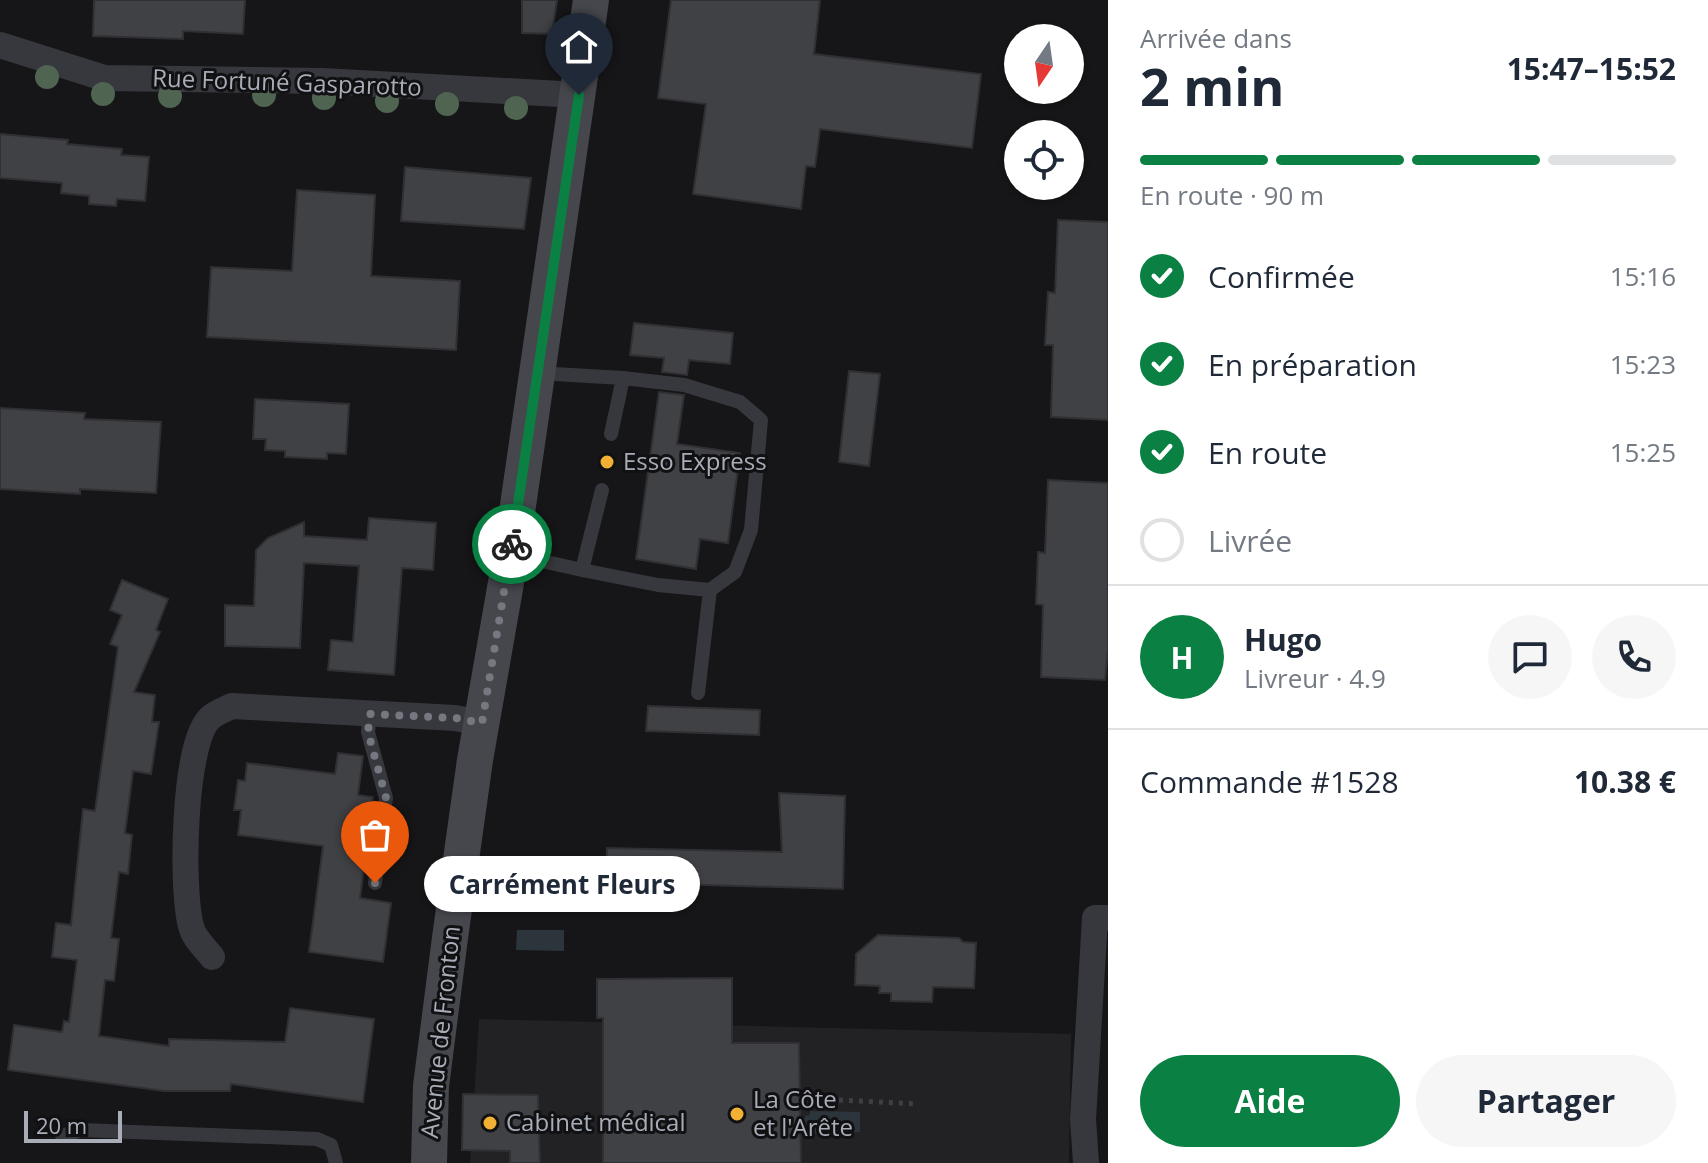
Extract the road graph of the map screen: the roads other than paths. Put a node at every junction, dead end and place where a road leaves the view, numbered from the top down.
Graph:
1 (591, 0) edge
2 (0, 45) edge
3 (579, 95) junction
4 (537, 373) junction
5 (623, 378) junction
6 (611, 434) dead end
7 (602, 490) dead end
8 (511, 554) junction
9 (582, 570) junction
10 (710, 590) junction
11 (698, 693) dead end
12 (370, 714) junction
13 (482, 723) junction
14 (375, 883) dead end
15 (1108, 918) edge
16 (212, 957) dead end
17 (62, 1136) dead end
18 (336, 1163) edge
19 (429, 1163) edge
20 (1086, 1163) edge

1 - 3 main road, Avenue de Fronton
2 - 3 street, Rue Fortuné Gasparotto
3 - 4 main road, Avenue de Fronton
4 - 5 lane
4 - 8 main road, Avenue de Fronton
5 - 6 lane
5 - 10 lane
7 - 9 lane
8 - 9 lane
8 - 13 main road, Avenue de Fronton
9 - 10 lane
10 - 11 lane
12 - 13 street
12 - 14 lane
12 - 16 street
13 - 19 main road, Avenue de Fronton
15 - 20 street
17 - 18 lane

